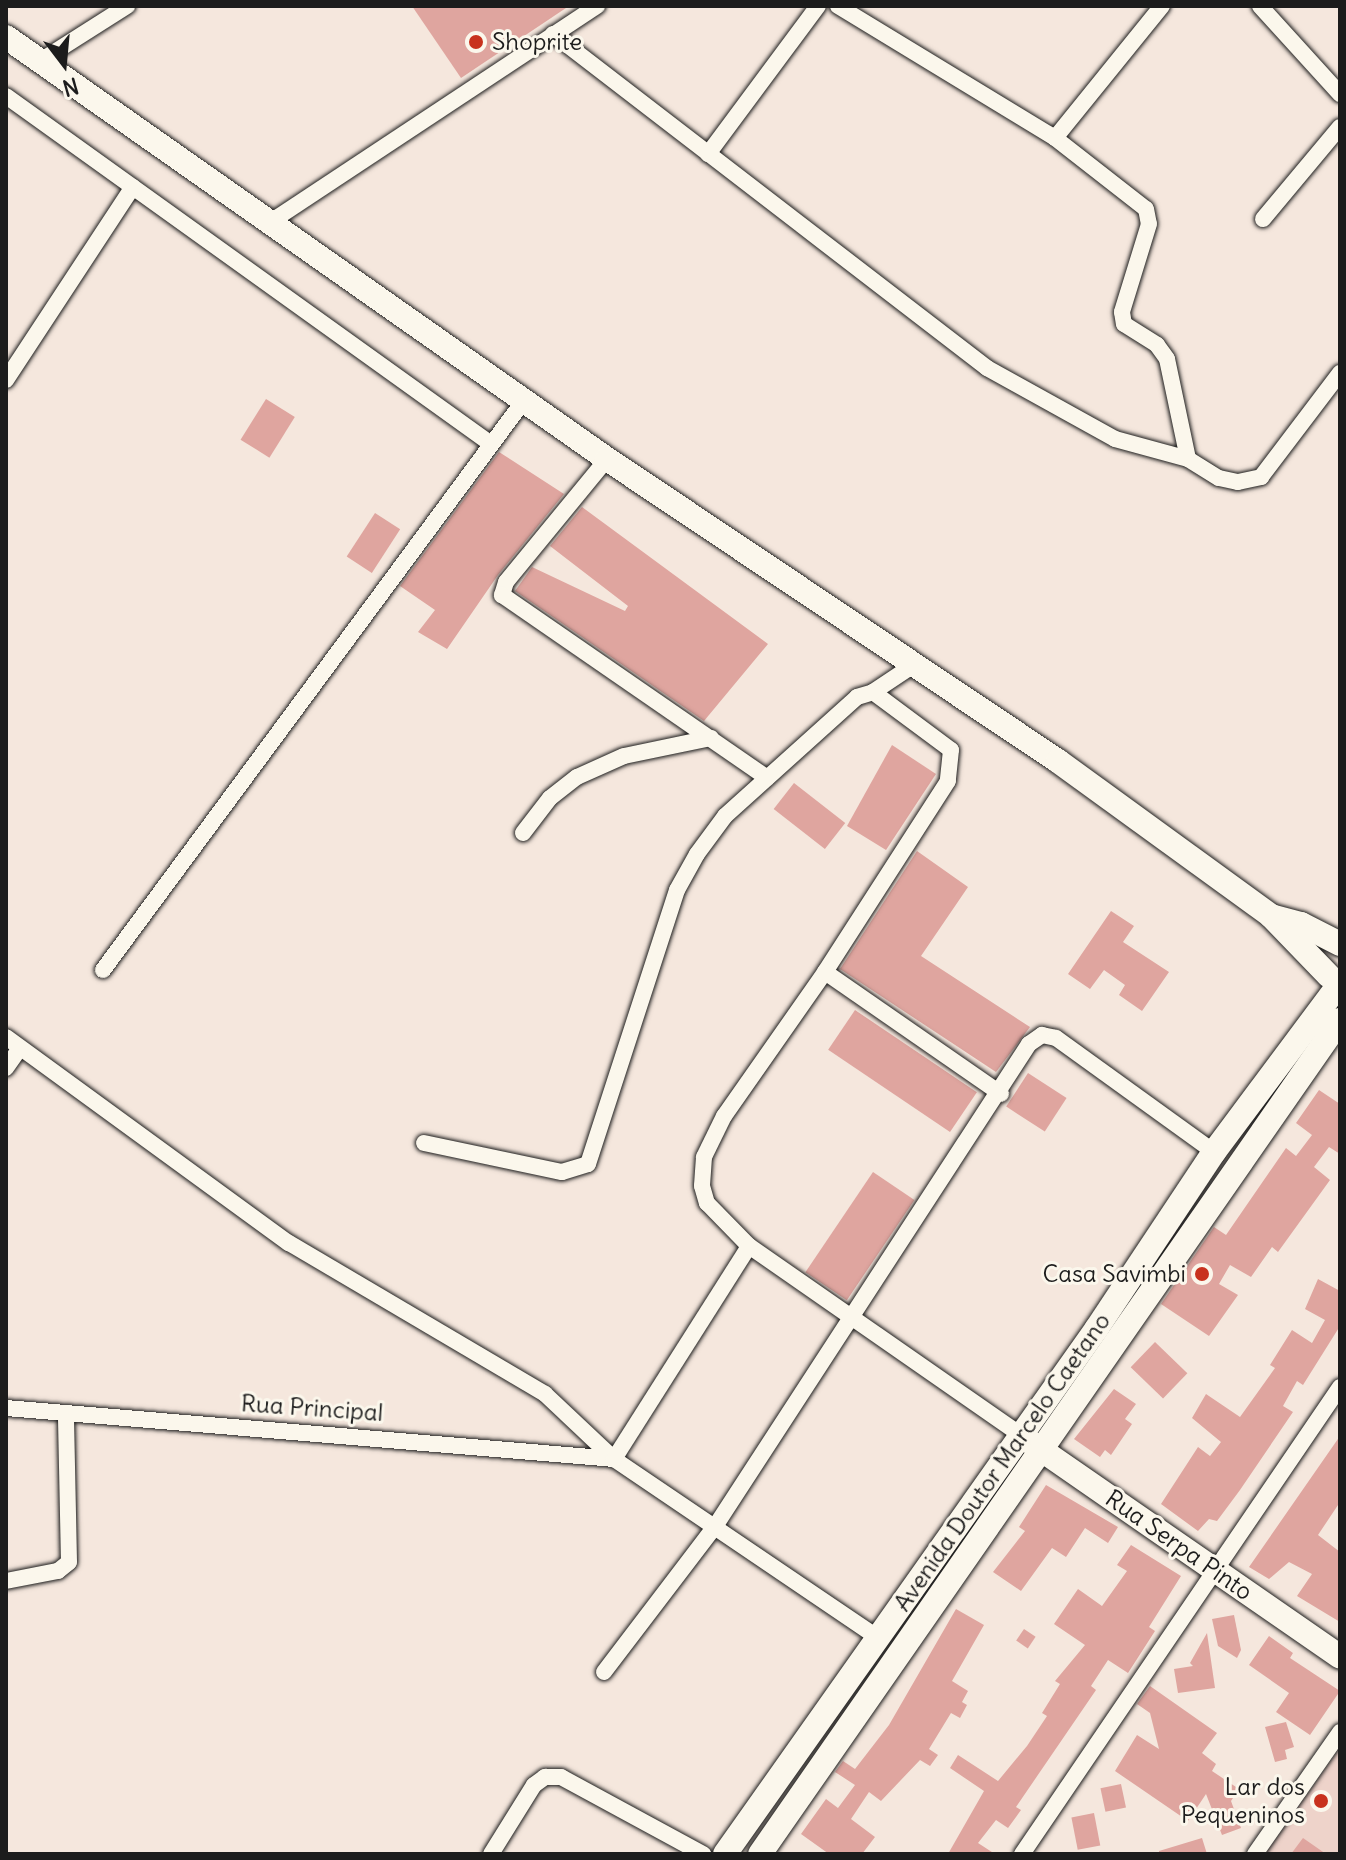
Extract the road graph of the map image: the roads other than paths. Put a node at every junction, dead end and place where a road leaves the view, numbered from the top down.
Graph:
1 (127, 6) edge
2 (597, 6) edge
3 (818, 6) edge
4 (838, 6) edge
5 (1162, 6) edge
6 (1260, 6) edge
7 (553, 34) junction
8 (6, 37) edge
9 (42, 60) junction
10 (1340, 94) edge
11 (6, 96) edge
12 (1340, 127) edge
13 (1055, 138) junction
14 (708, 154) junction
15 (133, 187) junction
16 (1263, 219) dead end
17 (272, 221) junction
18 (1340, 373) edge
19 (6, 380) edge
20 (525, 399) junction
21 (491, 444) junction
22 (607, 459) junction
23 (1188, 459) junction
24 (915, 664) junction
25 (873, 692) junction
26 (711, 738) junction
27 (767, 778) junction
28 (523, 833) dead end
29 (1271, 916) junction
30 (1340, 944) edge
31 (103, 970) dead end
32 (825, 972) junction
33 (1336, 980) edge
34 (1340, 1020) edge
35 (6, 1037) edge
36 (20, 1048) junction
37 (6, 1068) edge
38 (1001, 1094) junction
39 (424, 1143) dead end
40 (1214, 1152) junction
41 (749, 1246) junction
42 (850, 1320) junction
43 (1340, 1387) edge
44 (6, 1408) edge
45 (66, 1414) junction
46 (1019, 1434) junction
47 (1042, 1449) junction
48 (614, 1459) junction
49 (716, 1525) junction
50 (1217, 1572) junction
51 (6, 1581) edge
52 (878, 1638) junction
53 (1340, 1657) edge
54 (604, 1672) dead end
55 (1340, 1732) edge
56 (491, 1854) edge
57 (703, 1854) edge
58 (725, 1854) edge
59 (760, 1854) edge
60 (1022, 1854) edge
61 (1255, 1854) edge

1 - 9 street
2 - 7 street
3 - 14 street
4 - 13 street
5 - 13 street
6 - 10 street
7 - 14 street
7 - 17 street
8 - 9 street
9 - 17 street
11 - 15 street
12 - 16 street
13 - 23 street
14 - 23 street
15 - 19 street
15 - 21 street
17 - 20 street
18 - 23 street
20 - 21 street
20 - 22 street
21 - 31 street
22 - 24 street
22 - 26 street
24 - 25 street
24 - 29 street
25 - 27 street
25 - 32 street
26 - 27 street
26 - 28 street
27 - 39 street
29 - 30 street
29 - 33 street
32 - 38 street
32 - 41 street
33 - 40 street, Avenida Doutor Marcelo Caetano
34 - 47 street, Avenida Doutor Marcelo Caetano
35 - 36 street
36 - 37 street
36 - 48 street
38 - 40 street
38 - 42 street
40 - 46 street, Avenida Doutor Marcelo Caetano
41 - 42 street
41 - 48 street
42 - 46 street
42 - 49 street
43 - 50 street
44 - 45 street, Rua Principal
45 - 48 street, Rua Principal
45 - 51 street
46 - 47 street, Rua Serpa Pinto
46 - 52 street, Avenida Doutor Marcelo Caetano
47 - 50 street, Rua Serpa Pinto
47 - 59 street, Avenida Doutor Marcelo Caetano
48 - 49 street
49 - 52 street
49 - 54 street
50 - 53 street, Rua Serpa Pinto
50 - 60 street
52 - 58 street, Avenida Doutor Marcelo Caetano
55 - 61 street
56 - 57 street

